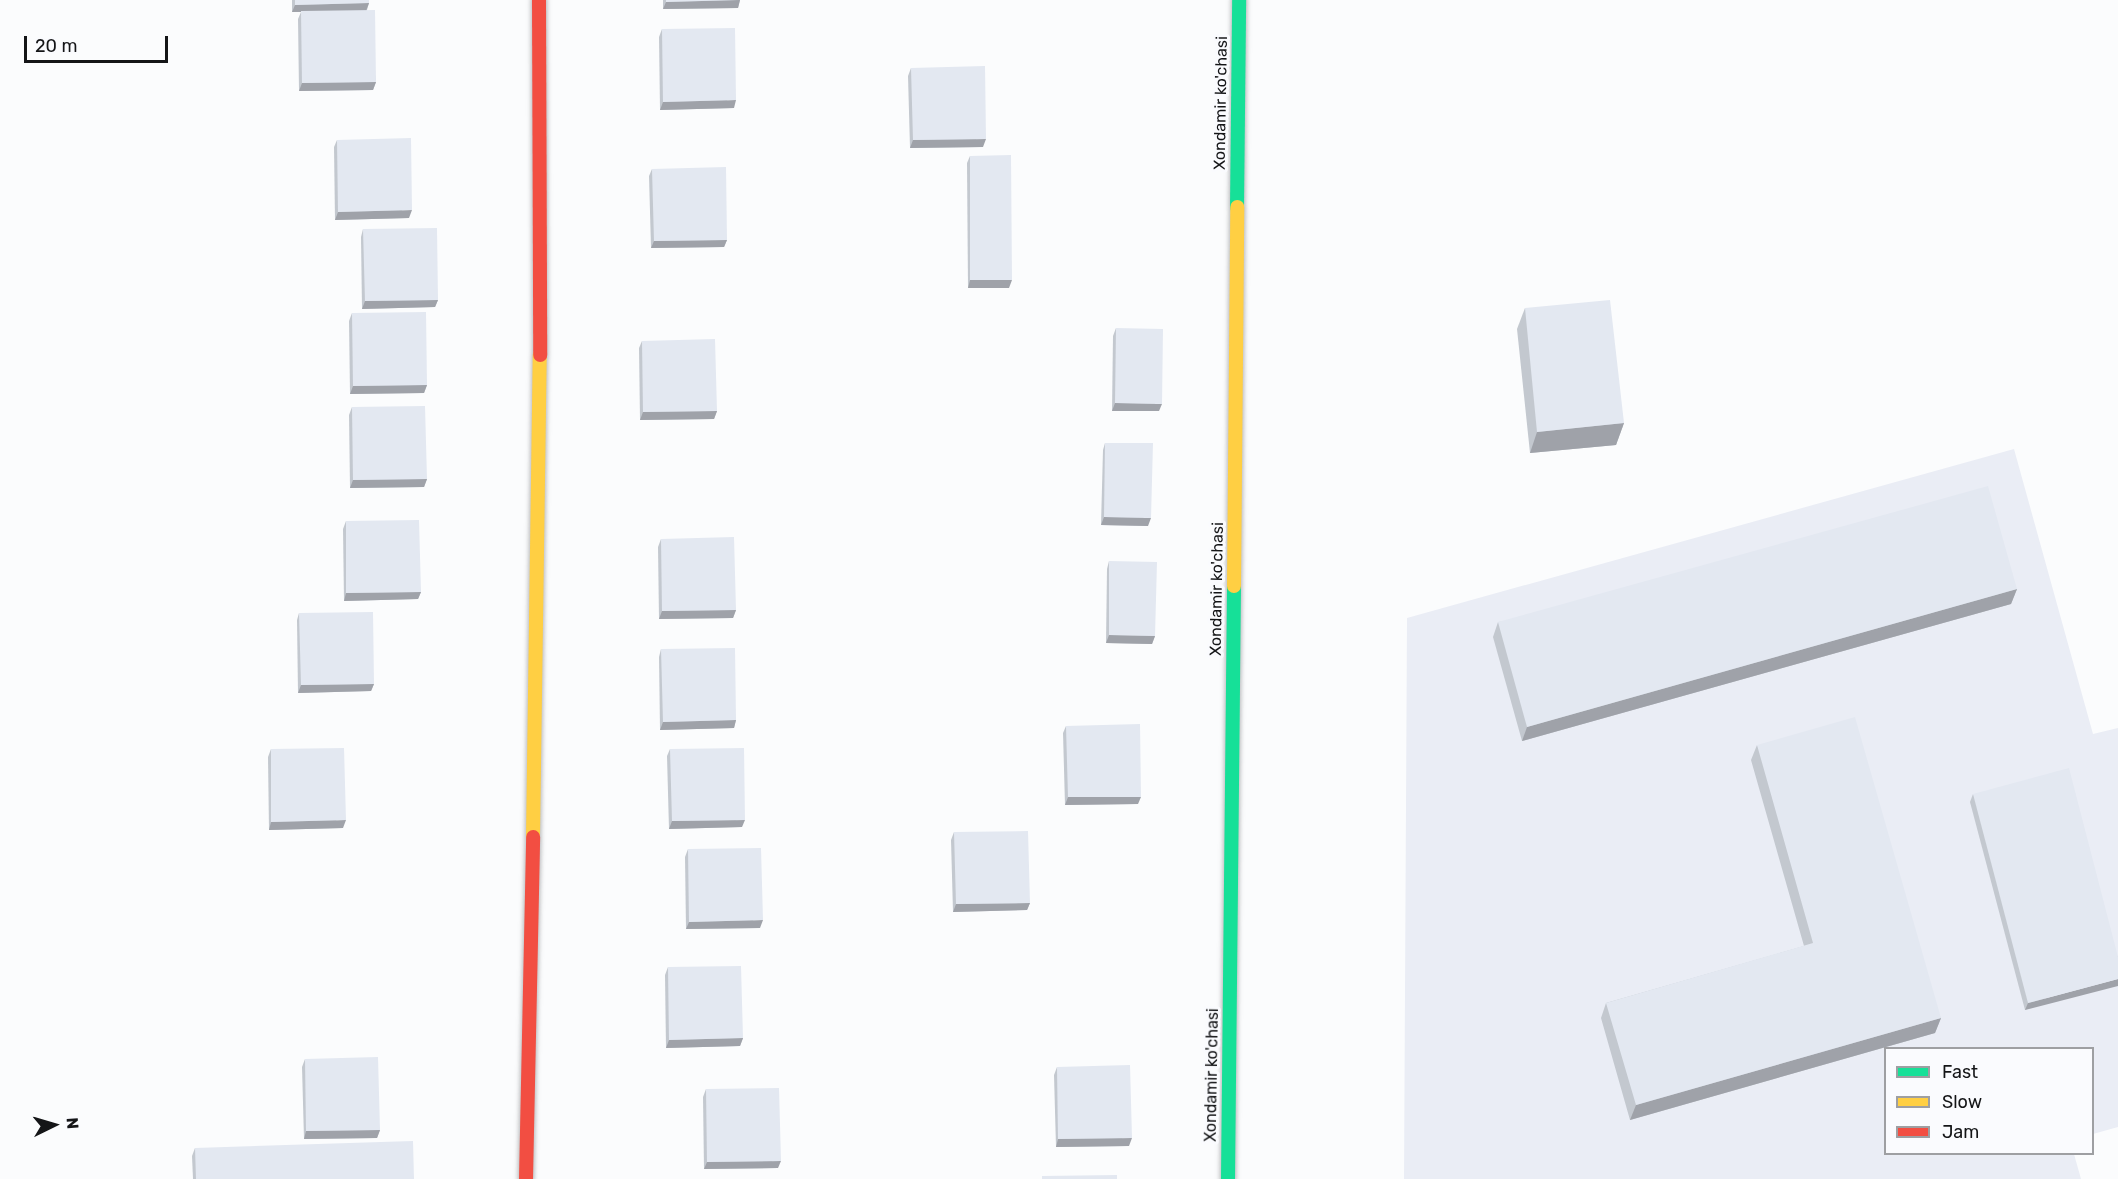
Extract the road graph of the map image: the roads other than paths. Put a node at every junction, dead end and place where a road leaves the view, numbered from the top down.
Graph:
1 (539, 0) edge
2 (1239, 0) edge
3 (526, 1179) edge
4 (1228, 1179) edge

1 - 3 street
2 - 4 street, Xondamir ko'chasi

